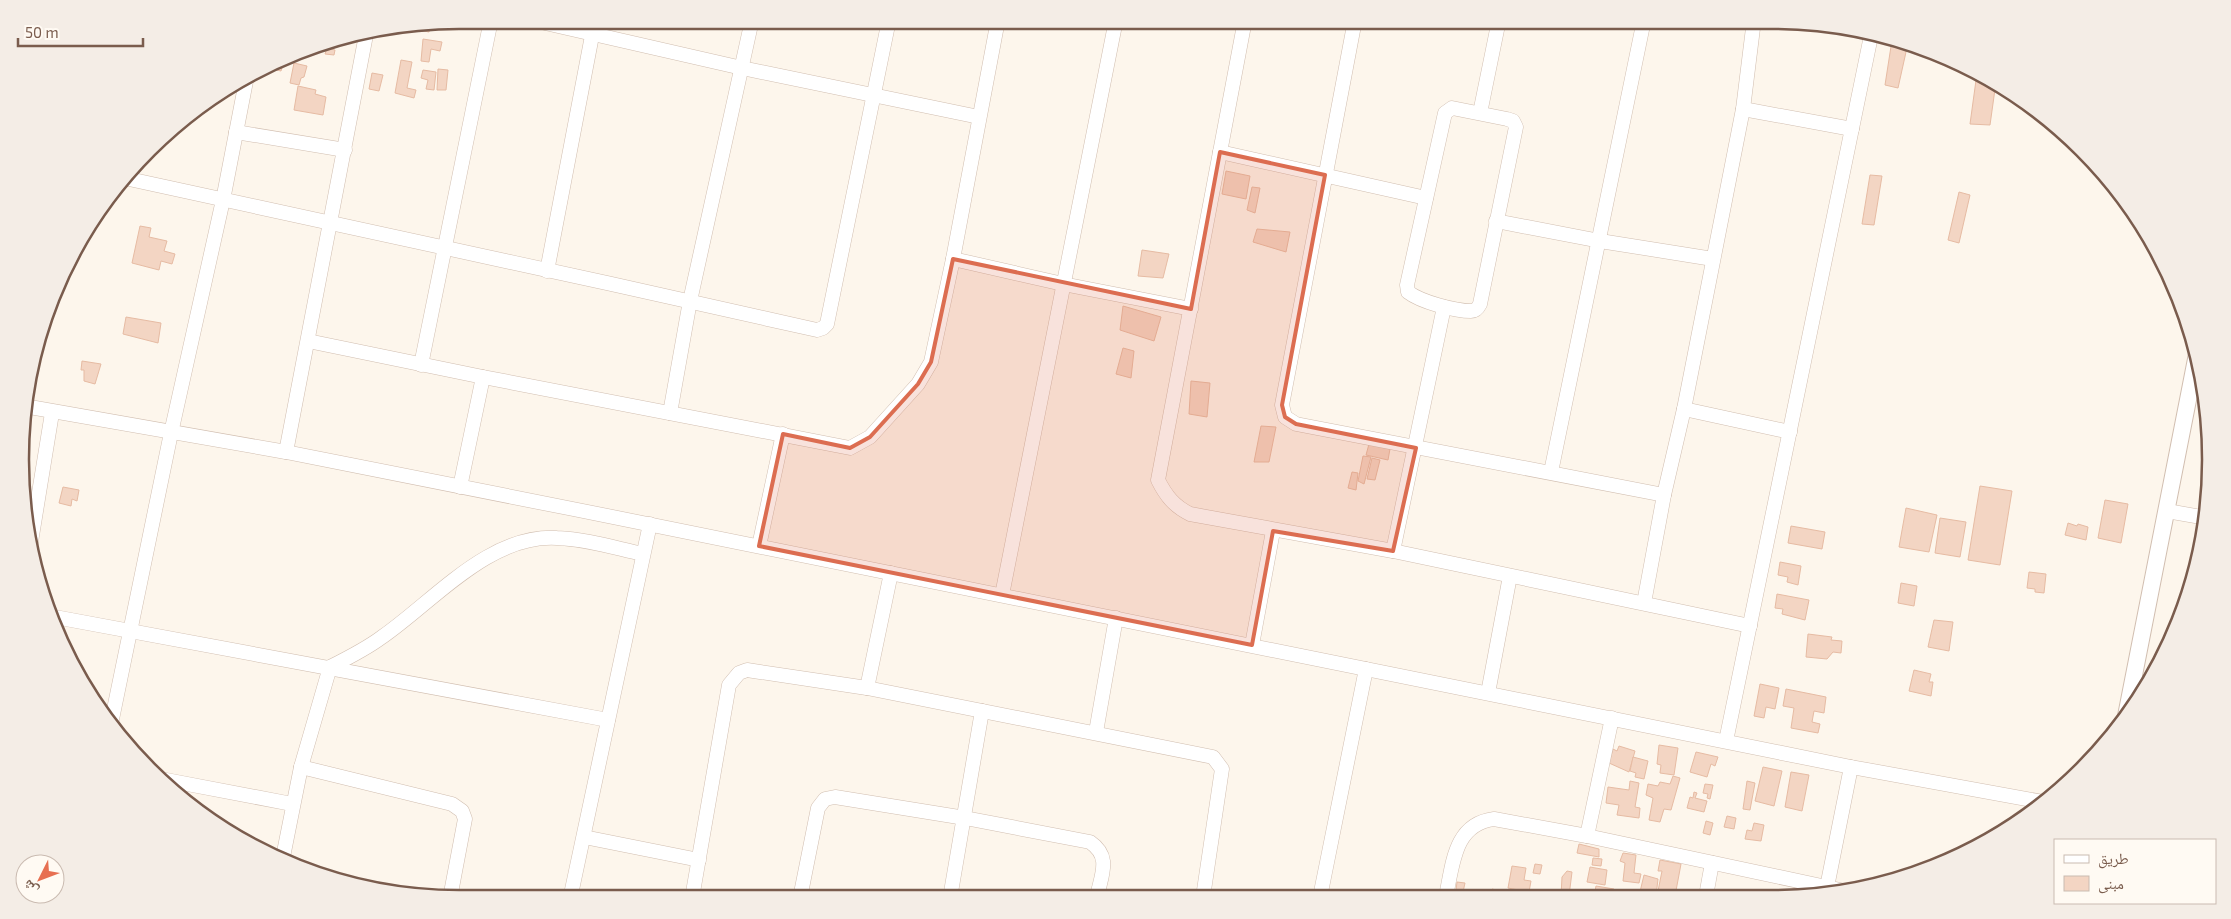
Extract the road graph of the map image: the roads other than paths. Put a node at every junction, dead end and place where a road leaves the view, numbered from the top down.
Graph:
1 (489, 29) edge
2 (594, 29) edge
3 (601, 29) edge
4 (750, 29) edge
5 (887, 29) edge
6 (996, 29) edge
7 (1114, 29) edge
8 (1243, 29) edge
9 (1353, 29) edge
10 (1497, 29) edge
11 (1642, 29) edge
12 (1753, 29) edge
13 (365, 39) edge
14 (1870, 40) edge
15 (742, 68) junction
16 (245, 85) edge
17 (874, 95) junction
18 (1743, 109) junction
19 (1480, 113) junction
20 (979, 117) junction
21 (1852, 128) junction
22 (236, 132) junction
23 (345, 150) junction
24 (1220, 152) junction
25 (1324, 175) junction
26 (132, 180) edge
27 (1426, 198) junction
28 (223, 200) junction
29 (1496, 221) junction
30 (330, 223) junction
31 (1600, 241) junction
32 (444, 246) junction
33 (953, 259) junction
34 (1713, 259) junction
35 (547, 270) junction
36 (1063, 284) junction
37 (690, 301) junction
38 (1444, 306) junction
39 (1191, 309) junction
40 (308, 341) junction
41 (420, 365) junction
42 (2193, 373) edge
43 (482, 378) junction
44 (32, 408) edge
45 (1684, 409) junction
46 (52, 413) junction
47 (670, 414) junction
48 (1790, 432) junction
49 (171, 433) junction
50 (783, 434) junction
51 (1416, 448) junction
52 (286, 452) junction
53 (1551, 472) junction
54 (460, 487) junction
55 (1664, 495) junction
56 (2167, 511) junction
57 (2199, 517) edge
58 (650, 524) junction
59 (34, 525) edge
60 (1274, 531) junction
61 (759, 546) junction
62 (1392, 551) junction
63 (644, 554) junction
64 (891, 572) junction
65 (1510, 576) junction
66 (1002, 595) junction
67 (1644, 603) junction
68 (60, 618) edge
69 (1116, 618) junction
70 (1750, 626) junction
71 (130, 631) junction
72 (1252, 646) junction
73 (330, 667) junction
74 (1366, 668) junction
75 (867, 688) junction
76 (1488, 693) junction
77 (2129, 700) edge
78 (982, 711) junction
79 (113, 715) edge
80 (1612, 718) junction
81 (608, 720) junction
82 (1096, 732) junction
83 (1726, 741) junction
84 (301, 766) junction
85 (1851, 767) junction
86 (173, 781) edge
87 (2035, 800) edge
88 (292, 804) junction
89 (965, 818) junction
90 (584, 836) junction
91 (1587, 836) junction
92 (283, 852) edge
93 (699, 860) junction
94 (1712, 863) junction
95 (1826, 887) joint
96 (452, 890) edge
97 (572, 890) edge
98 (693, 890) edge
99 (802, 890) edge
100 (952, 890) edge
101 (1098, 890) edge
102 (1203, 890) edge
103 (1321, 890) edge
104 (1447, 890) edge
105 (1707, 890) edge

1 - 32 street
2 - 35 street
3 - 15 street
4 - 15 street
5 - 17 street
6 - 20 street
7 - 36 street
8 - 24 street
9 - 25 street
10 - 19 street
11 - 31 street
12 - 18 street
13 - 23 street
14 - 21 street
15 - 17 street
15 - 37 street
16 - 22 street
17 - 20 street
17 - 37 street
18 - 21 street
18 - 34 street
19 - 27 street
19 - 29 street
20 - 33 street
21 - 48 street
22 - 23 street
22 - 28 street
23 - 30 street
24 - 25 street
24 - 39 street
25 - 27 street
25 - 51 street
26 - 28 street
27 - 38 street
28 - 30 street
28 - 49 street
29 - 31 street
29 - 38 street
30 - 32 street
30 - 40 street
31 - 34 street
31 - 53 street
32 - 35 street
32 - 41 street
33 - 36 street
33 - 50 street
34 - 45 street
35 - 37 street
36 - 39 street
36 - 66 street
37 - 47 street
38 - 51 street
39 - 60 street
40 - 41 street
40 - 52 street
41 - 43 street
42 - 56 street
43 - 47 street
43 - 54 street
44 - 46 street
45 - 48 street
45 - 55 street
46 - 49 street
46 - 59 street
47 - 50 street
48 - 70 street
49 - 52 street
49 - 71 street
50 - 61 street
51 - 53 street
51 - 62 street
52 - 54 street
53 - 55 street
54 - 58 street
55 - 67 street
56 - 57 street
56 - 77 street
58 - 61 street
58 - 63 street
60 - 62 street
60 - 72 street
61 - 64 street
62 - 65 street
63 - 73 street
63 - 81 street
64 - 66 street
64 - 75 street
65 - 67 street
65 - 76 street
66 - 69 street
67 - 70 street
68 - 71 street
69 - 72 street
69 - 82 street
70 - 83 street
71 - 73 street
71 - 79 street
72 - 74 street
73 - 81 street
73 - 84 street
74 - 76 street
74 - 103 street
75 - 78 street
75 - 93 street
76 - 80 street
78 - 82 street
78 - 89 street
80 - 83 street
80 - 91 street
81 - 90 street
82 - 102 street
83 - 85 street
84 - 88 street
84 - 96 street
85 - 87 street
85 - 95 street
86 - 88 street
88 - 92 street
89 - 99 street
89 - 100 street
89 - 101 street
90 - 93 street
90 - 97 street
91 - 94 street
91 - 104 street
93 - 98 street
94 - 95 street
94 - 105 street

